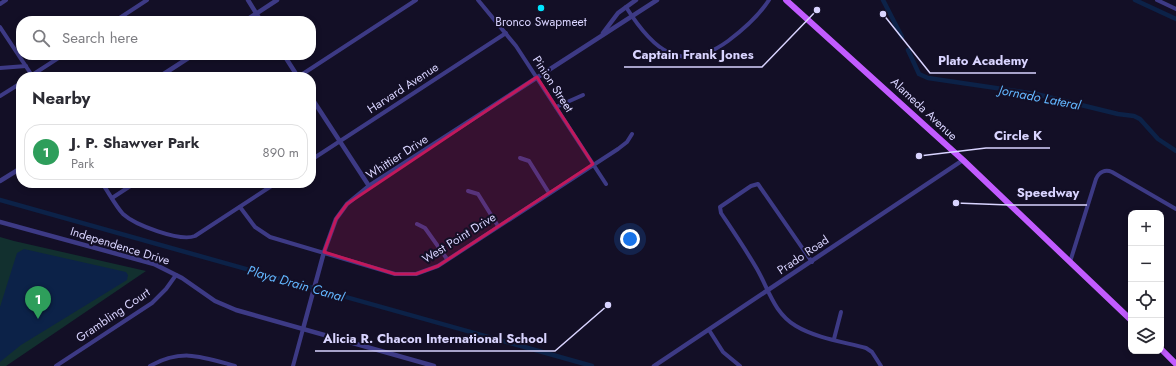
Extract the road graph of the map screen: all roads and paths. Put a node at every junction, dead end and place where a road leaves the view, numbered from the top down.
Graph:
1 (6, 0) edge
2 (147, 0) edge
3 (248, 0) edge
4 (277, 0) edge
5 (416, 0) edge
6 (478, 0) edge
7 (636, 0) edge
8 (657, 0) edge
9 (769, 0) edge
10 (786, 0) edge
11 (1157, 0) edge
12 (0, 4) edge
13 (626, 7) junction
14 (1176, 9) edge
15 (256, 13) junction
16 (123, 16) edge
17 (252, 16) edge
18 (258, 16) edge
19 (632, 16) junction
20 (0, 27) edge
21 (506, 33) junction
22 (602, 34) junction
23 (16, 51) edge
24 (22, 60) edge
25 (56, 60) edge
26 (185, 60) edge
27 (287, 60) edge
28 (26, 66) junction
29 (0, 68) edge
30 (30, 72) edge
31 (38, 72) edge
32 (167, 72) edge
33 (295, 72) edge
34 (306, 72) edge
35 (537, 77) junction
36 (16, 85) edge
37 (583, 94) dead end
38 (0, 96) edge
39 (316, 104) edge
40 (556, 107) junction
41 (632, 134) dead end
42 (340, 141) junction
43 (316, 157) edge
44 (520, 158) dead end
45 (963, 160) junction
46 (593, 164) junction
47 (16, 171) edge
48 (0, 181) edge
49 (606, 184) dead end
50 (369, 186) junction
51 (105, 188) edge
52 (127, 188) edge
53 (268, 188) edge
54 (468, 191) dead end
55 (550, 193) junction
56 (112, 198) junction
57 (240, 207) junction
58 (1176, 209) edge
59 (0, 222) edge
60 (417, 224) dead end
61 (498, 226) junction
62 (324, 252) junction
63 (447, 259) junction
64 (812, 262) junction
65 (1070, 262) junction
66 (176, 275) junction
67 (767, 292) junction
68 (841, 312) dead end
69 (1129, 318) edge
70 (303, 329) junction
71 (709, 330) junction
72 (834, 339) junction
73 (1164, 352) edge
74 (1176, 364) edge
75 (56, 366) edge
76 (150, 366) edge
77 (235, 366) edge
78 (293, 366) edge
79 (434, 366) edge
80 (654, 366) edge
81 (740, 366) edge
82 (881, 366) edge

1 - 12 street
2 - 16 street
3 - 15 street
4 - 15 street
5 - 34 street
6 - 21 street, Pinion Street
7 - 13 street, Whittier Drive
8 - 19 street, Whittier Drive
9 - 19 street
10 - 45 main road, Alameda Avenue
11 - 14 street
13 - 19 street
13 - 22 street, Whittier Drive
15 - 17 street
15 - 18 street
19 - 22 street, Whittier Drive
20 - 23 street
21 - 35 street, Pinion Street
21 - 42 street, Harvard Avenue
22 - 35 street, Whittier Drive
24 - 28 street
25 - 31 street
26 - 32 street
27 - 33 street
28 - 29 street
28 - 30 street
35 - 40 street, Pinion Street
35 - 50 street, Whittier Drive
36 - 38 street
37 - 40 street
39 - 42 street
40 - 46 street, Pinion Street
41 - 46 street, West Point Drive
42 - 43 street, Harvard Avenue
42 - 50 street
44 - 55 street
45 - 64 street, Prado Road
45 - 65 main road, Alameda Avenue
46 - 49 street, Pinion Street
46 - 55 street, West Point Drive
47 - 48 street
50 - 62 street, Whittier Drive
51 - 56 street
52 - 56 street
53 - 57 street
54 - 61 street
55 - 61 street, West Point Drive
56 - 57 street
57 - 62 street, West Point Drive
58 - 65 street
59 - 66 street, Independence Drive
60 - 63 street
61 - 63 street, West Point Drive
62 - 63 street, West Point Drive
62 - 70 street, Whittier Drive
64 - 67 street, Prado Road
64 - 67 street
65 - 69 main road, Alameda Avenue
66 - 70 street, Independence Drive
66 - 75 street, Grambling Court
67 - 71 street, Prado Road
67 - 72 street
68 - 72 street
70 - 78 street, Whittier Drive
70 - 79 street, Independence Drive
71 - 80 street, Prado Road
71 - 81 street
72 - 82 street
73 - 74 main road
76 - 77 street

